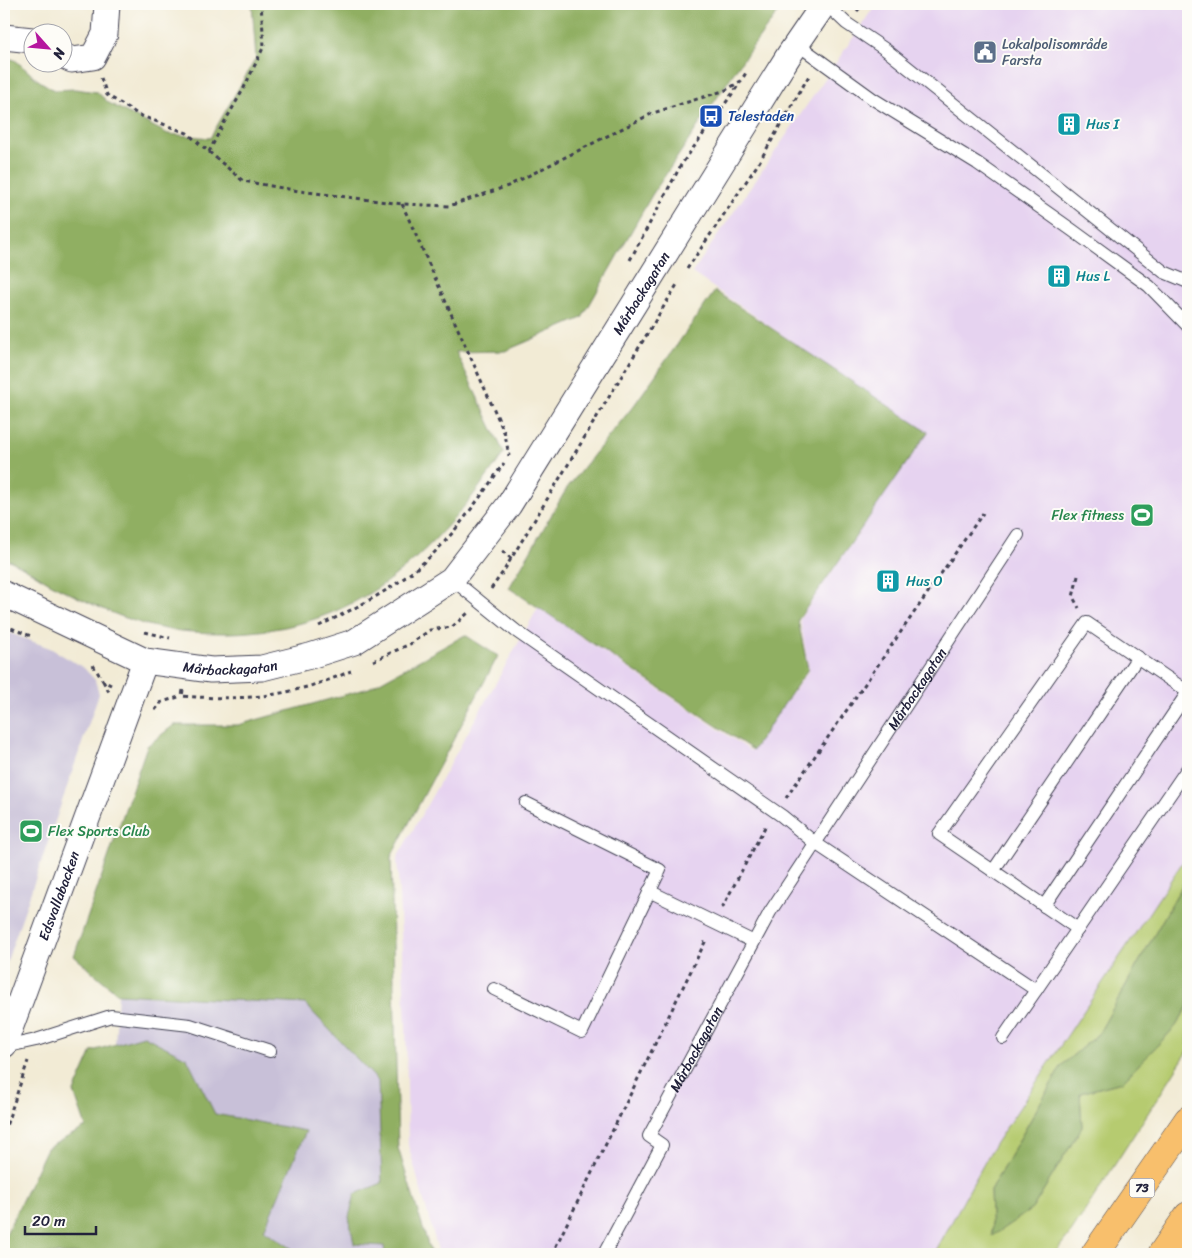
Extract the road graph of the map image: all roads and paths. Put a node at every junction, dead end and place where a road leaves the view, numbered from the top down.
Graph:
1 (106, 4) edge
2 (261, 4) edge
3 (825, 4) edge
4 (863, 4) edge
5 (846, 23) junction
6 (4, 36) edge
7 (22, 39) edge
8 (797, 44) junction
9 (93, 57) junction
10 (72, 60) edge
11 (818, 60) junction
12 (752, 65) dead end
13 (741, 81) junction
14 (209, 152) junction
15 (402, 204) junction
16 (626, 269) dead end
17 (685, 272) dead end
18 (680, 280) dead end
19 (1188, 282) edge
20 (1188, 326) edge
21 (514, 447) dead end
22 (510, 455) junction
23 (983, 513) dead end
24 (1018, 535) dead end
25 (1078, 576) dead end
26 (452, 579) junction
27 (4, 594) edge
28 (481, 601) junction
29 (1087, 623) junction
30 (4, 625) edge
31 (316, 627) dead end
32 (39, 640) dead end
33 (1138, 657) junction
34 (145, 661) junction
35 (86, 662) dead end
36 (366, 664) dead end
37 (185, 667) junction
38 (357, 668) dead end
39 (1188, 692) edge
40 (132, 694) junction
41 (182, 696) junction
42 (1188, 768) edge
43 (526, 803) dead end
44 (776, 812) junction
45 (815, 842) junction
46 (992, 871) junction
47 (650, 891) junction
48 (1044, 906) junction
49 (714, 923) junction
50 (1078, 930) junction
51 (752, 941) junction
52 (494, 989) dead end
53 (1036, 990) junction
54 (1003, 1038) dead end
55 (4, 1046) edge
56 (270, 1051) dead end
57 (1188, 1120) edge
58 (1188, 1216) edge
59 (552, 1254) edge
60 (604, 1254) edge
61 (1095, 1254) edge
62 (1162, 1254) edge

1 - 9 street
2 - 14 path
3 - 5 lane
3 - 8 street, Mårbackagatan
4 - 5 path
5 - 19 lane
6 - 7 street
8 - 11 lane
8 - 26 street, Mårbackagatan
9 - 10 street
9 - 14 path
11 - 17 path
11 - 20 lane
12 - 13 path
13 - 15 path
13 - 16 path
14 - 15 path
15 - 22 path
18 - 28 path
21 - 22 path
22 - 31 path
23 - 44 path
24 - 45 lane, Mårbackagatan
25 - 29 path
26 - 28 lane
26 - 37 street, Mårbackagatan
27 - 34 street, Mårbackagatan
28 - 36 path
28 - 44 lane
29 - 33 lane
29 - 46 lane
30 - 32 path
33 - 39 lane
33 - 46 lane
34 - 37 street, Mårbackagatan
34 - 40 street, Edsvallabacken
35 - 40 path
37 - 41 path
38 - 41 path
39 - 48 lane
40 - 41 path
40 - 55 street, Edsvallabacken
42 - 50 lane
43 - 47 lane
44 - 45 lane
44 - 49 path
45 - 51 lane, Mårbackagatan
45 - 53 lane
46 - 48 lane
47 - 49 lane
47 - 52 lane
48 - 50 lane
49 - 51 lane
49 - 59 path
50 - 53 lane
51 - 60 lane, Mårbackagatan
53 - 54 lane
55 - 56 lane
57 - 61 highway, 73
58 - 62 highway

